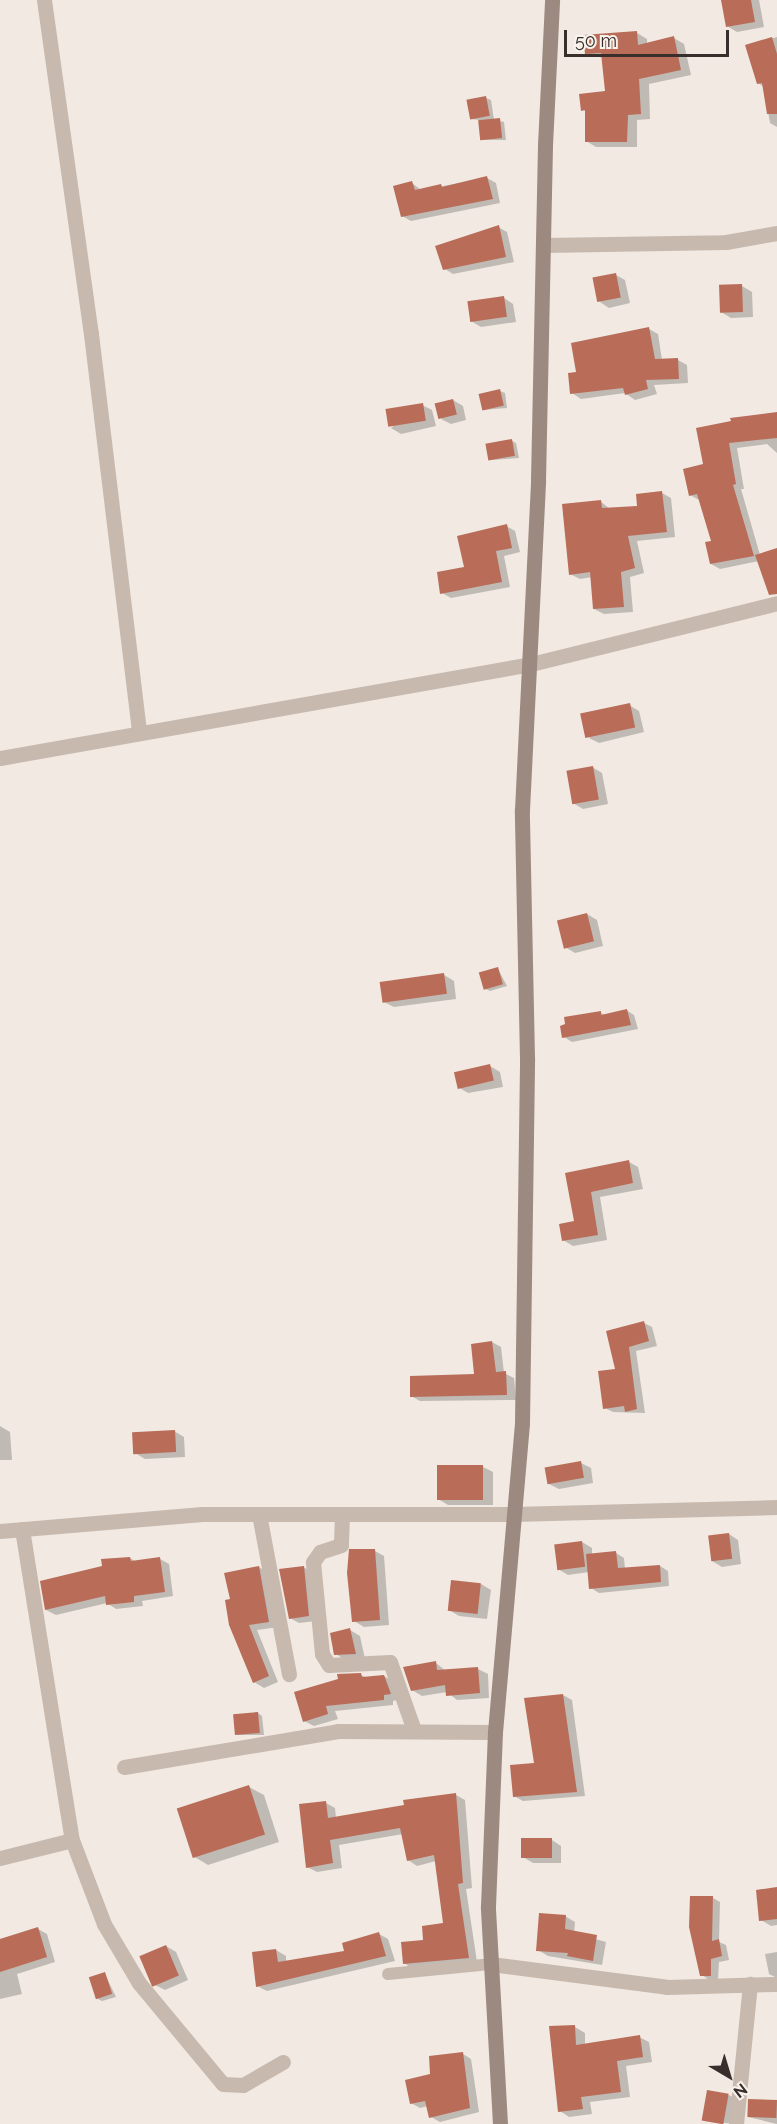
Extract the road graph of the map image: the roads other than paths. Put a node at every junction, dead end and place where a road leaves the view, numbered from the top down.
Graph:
1 (44, 0) edge
2 (552, 0) edge
3 (777, 233) edge
4 (543, 245) junction
5 (777, 603) edge
6 (531, 664) junction
7 (139, 732) junction
8 (0, 758) edge
9 (777, 1507) edge
10 (258, 1514) junction
11 (342, 1514) junction
12 (513, 1514) junction
13 (22, 1529) junction
14 (0, 1531) edge
15 (289, 1674) dead end
16 (414, 1730) junction
17 (495, 1732) junction
18 (124, 1767) dead end
19 (72, 1840) junction
20 (0, 1858) edge
21 (491, 1964) junction
22 (387, 1974) dead end
23 (750, 1984) junction
24 (777, 1984) edge
25 (283, 2062) dead end
26 (500, 2124) edge
27 (736, 2124) edge

1 - 7 street
2 - 4 street
3 - 4 street
4 - 6 street
5 - 6 street
6 - 7 street
6 - 12 street
7 - 8 street
9 - 12 street
10 - 11 street
10 - 13 street
10 - 15 street
11 - 12 street
11 - 16 street
12 - 17 street
13 - 14 street
13 - 19 street
16 - 17 street
16 - 18 street
17 - 21 street
19 - 20 street
19 - 25 street
21 - 22 lane
21 - 23 street
21 - 26 street
23 - 24 street
23 - 27 street

